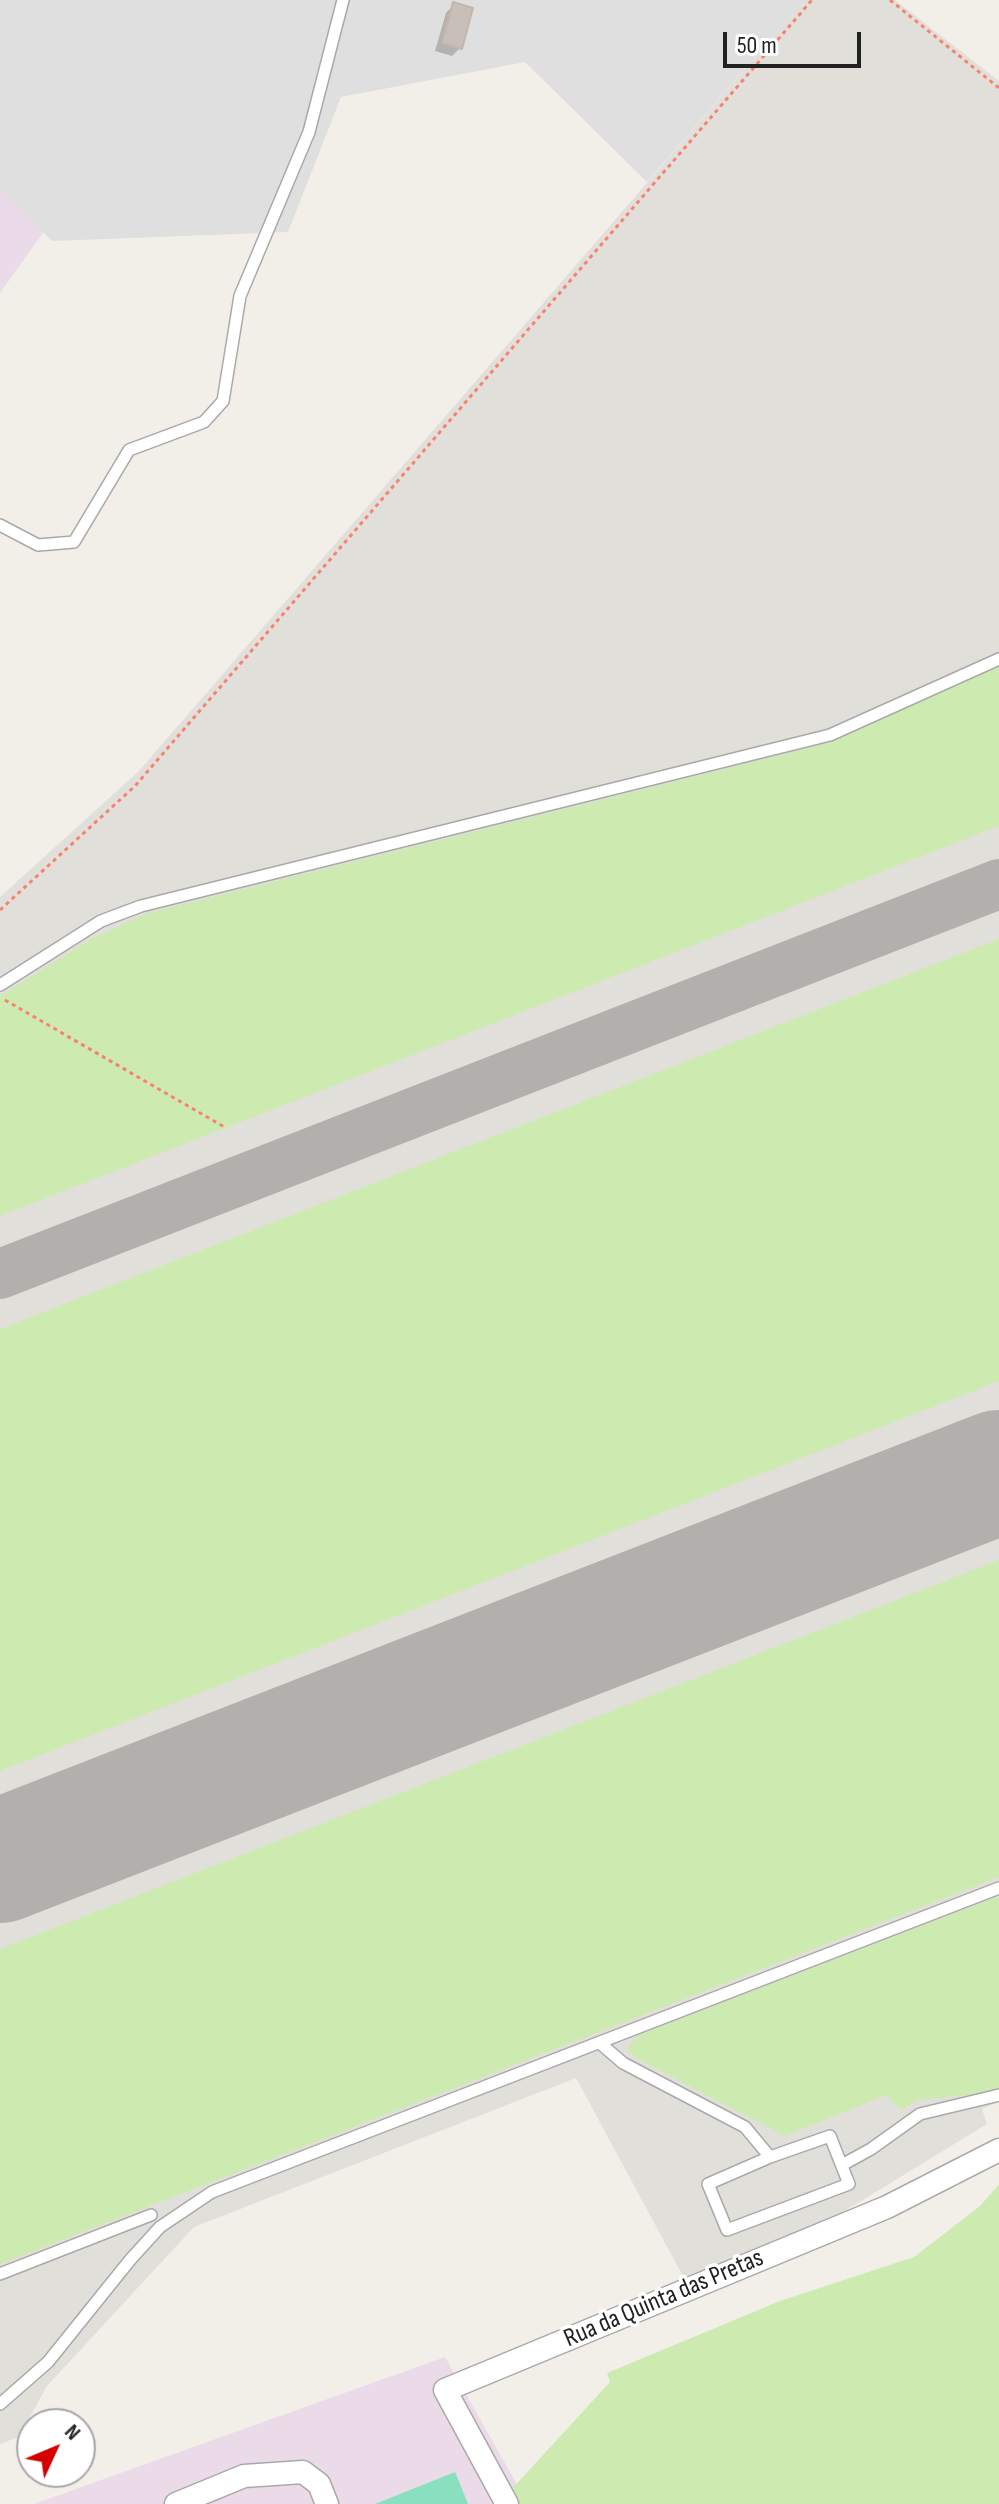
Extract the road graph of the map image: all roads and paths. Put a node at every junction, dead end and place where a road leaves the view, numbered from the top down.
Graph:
1 (343, 0) edge
2 (812, 0) edge
3 (890, 0) edge
4 (999, 88) edge
5 (0, 525) edge
6 (999, 659) edge
7 (0, 910) edge
8 (0, 985) edge
9 (0, 994) edge
10 (226, 1128) dead end
11 (999, 1888) edge
12 (601, 2044) junction
13 (999, 2095) edge
14 (999, 2150) edge
15 (770, 2157) junction
16 (842, 2165) junction
17 (151, 2215) dead end
18 (0, 2274) edge
19 (0, 2404) edge
20 (176, 2504) edge
21 (327, 2504) edge
22 (507, 2504) edge

1 - 5 lane
2 - 7 path
3 - 4 path
6 - 8 lane
9 - 10 path
11 - 12 lane
12 - 15 lane
12 - 19 lane
13 - 16 lane
14 - 22 street, Rua da Quinta das Pretas
15 - 16 lane
15 - 16 lane
17 - 18 lane
20 - 21 street

